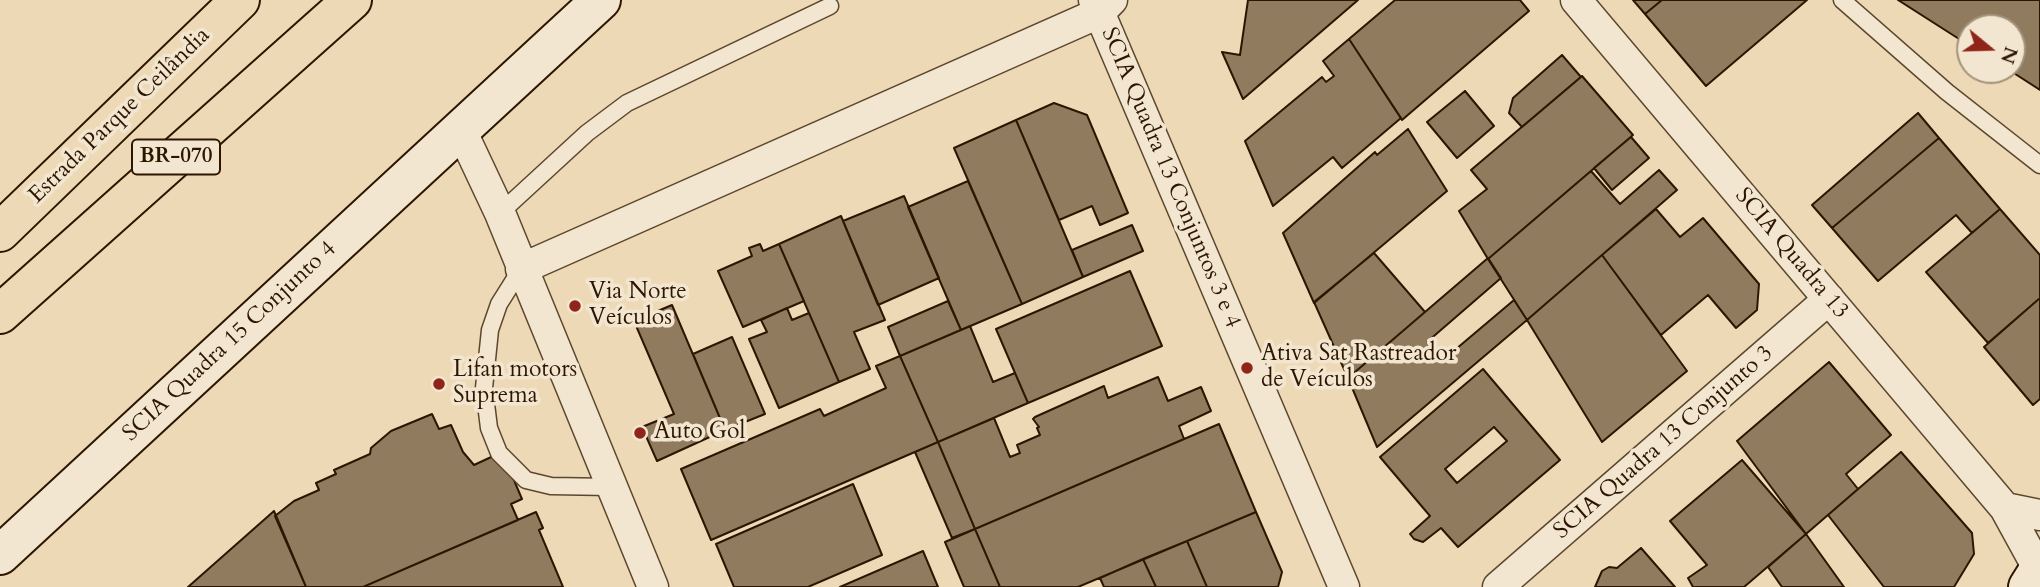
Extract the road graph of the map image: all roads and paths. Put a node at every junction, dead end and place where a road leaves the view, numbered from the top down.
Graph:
1 (240, 0) edge
2 (352, 0) edge
3 (601, 0) edge
4 (1576, 0) edge
5 (1842, 0) edge
6 (1102, 4) edge
7 (830, 6) dead end
8 (460, 128) junction
9 (2040, 165) edge
10 (500, 214) junction
11 (0, 232) edge
12 (521, 269) junction
13 (1829, 299) junction
14 (0, 314) edge
15 (611, 487) junction
16 (2005, 508) junction
17 (2040, 515) edge
18 (0, 555) edge
19 (2035, 575) edge
20 (653, 587) edge
21 (1344, 587) edge
22 (1498, 587) edge

1 - 11 highway, Estrada Parque Ceilândia / BR-070
2 - 14 highway, BR-070
3 - 8 street, SCIA Quadra 15 Conjunto 4
4 - 13 street, SCIA Quadra 13
5 - 9 lane
6 - 12 street
6 - 21 street, SCIA Quadra 13 Conjuntos 3 e 4
7 - 10 lane
8 - 10 street
8 - 18 street, SCIA Quadra 15 Conjunto 4
10 - 12 street
12 - 15 street
12 - 15 lane
13 - 16 street, SCIA Quadra 13
13 - 22 street, SCIA Quadra 13 Conjunto 3
15 - 20 street
16 - 17 street
16 - 19 street, SCIA Quadra 13

